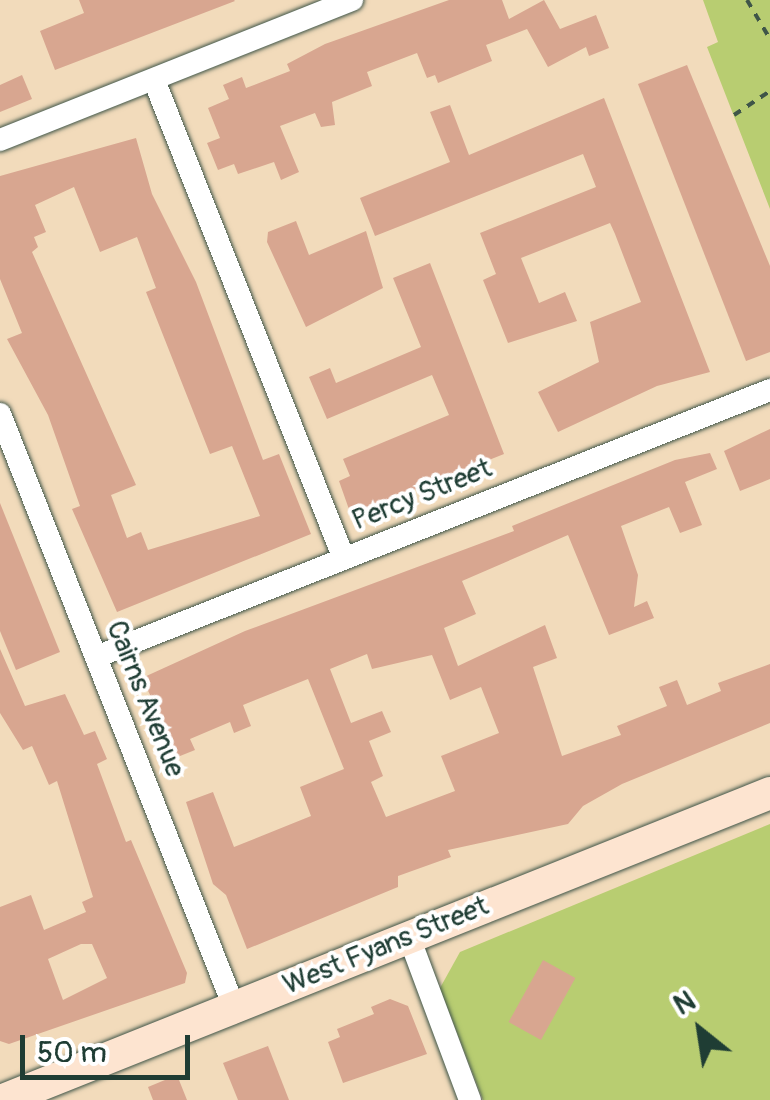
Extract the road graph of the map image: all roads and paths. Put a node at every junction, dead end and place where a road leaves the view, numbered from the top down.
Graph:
1 (352, 0) edge
2 (747, 0) edge
3 (770, 39) edge
4 (154, 80) junction
5 (770, 91) edge
6 (734, 116) dead end
7 (0, 140) edge
8 (770, 390) edge
9 (0, 414) edge
10 (344, 559) junction
11 (96, 657) junction
12 (770, 793) edge
13 (409, 937) junction
14 (234, 1007) junction
15 (2, 1100) edge
16 (470, 1100) edge

1 - 4 street
2 - 3 path
4 - 7 street
4 - 10 street
5 - 6 path
8 - 10 street, Percy Street
9 - 11 street, Cairns Avenue
10 - 11 street, Percy Street
11 - 14 street, Cairns Avenue
12 - 13 main road, West Fyans Street
13 - 14 main road, West Fyans Street
13 - 16 street
14 - 15 main road, West Fyans Street

